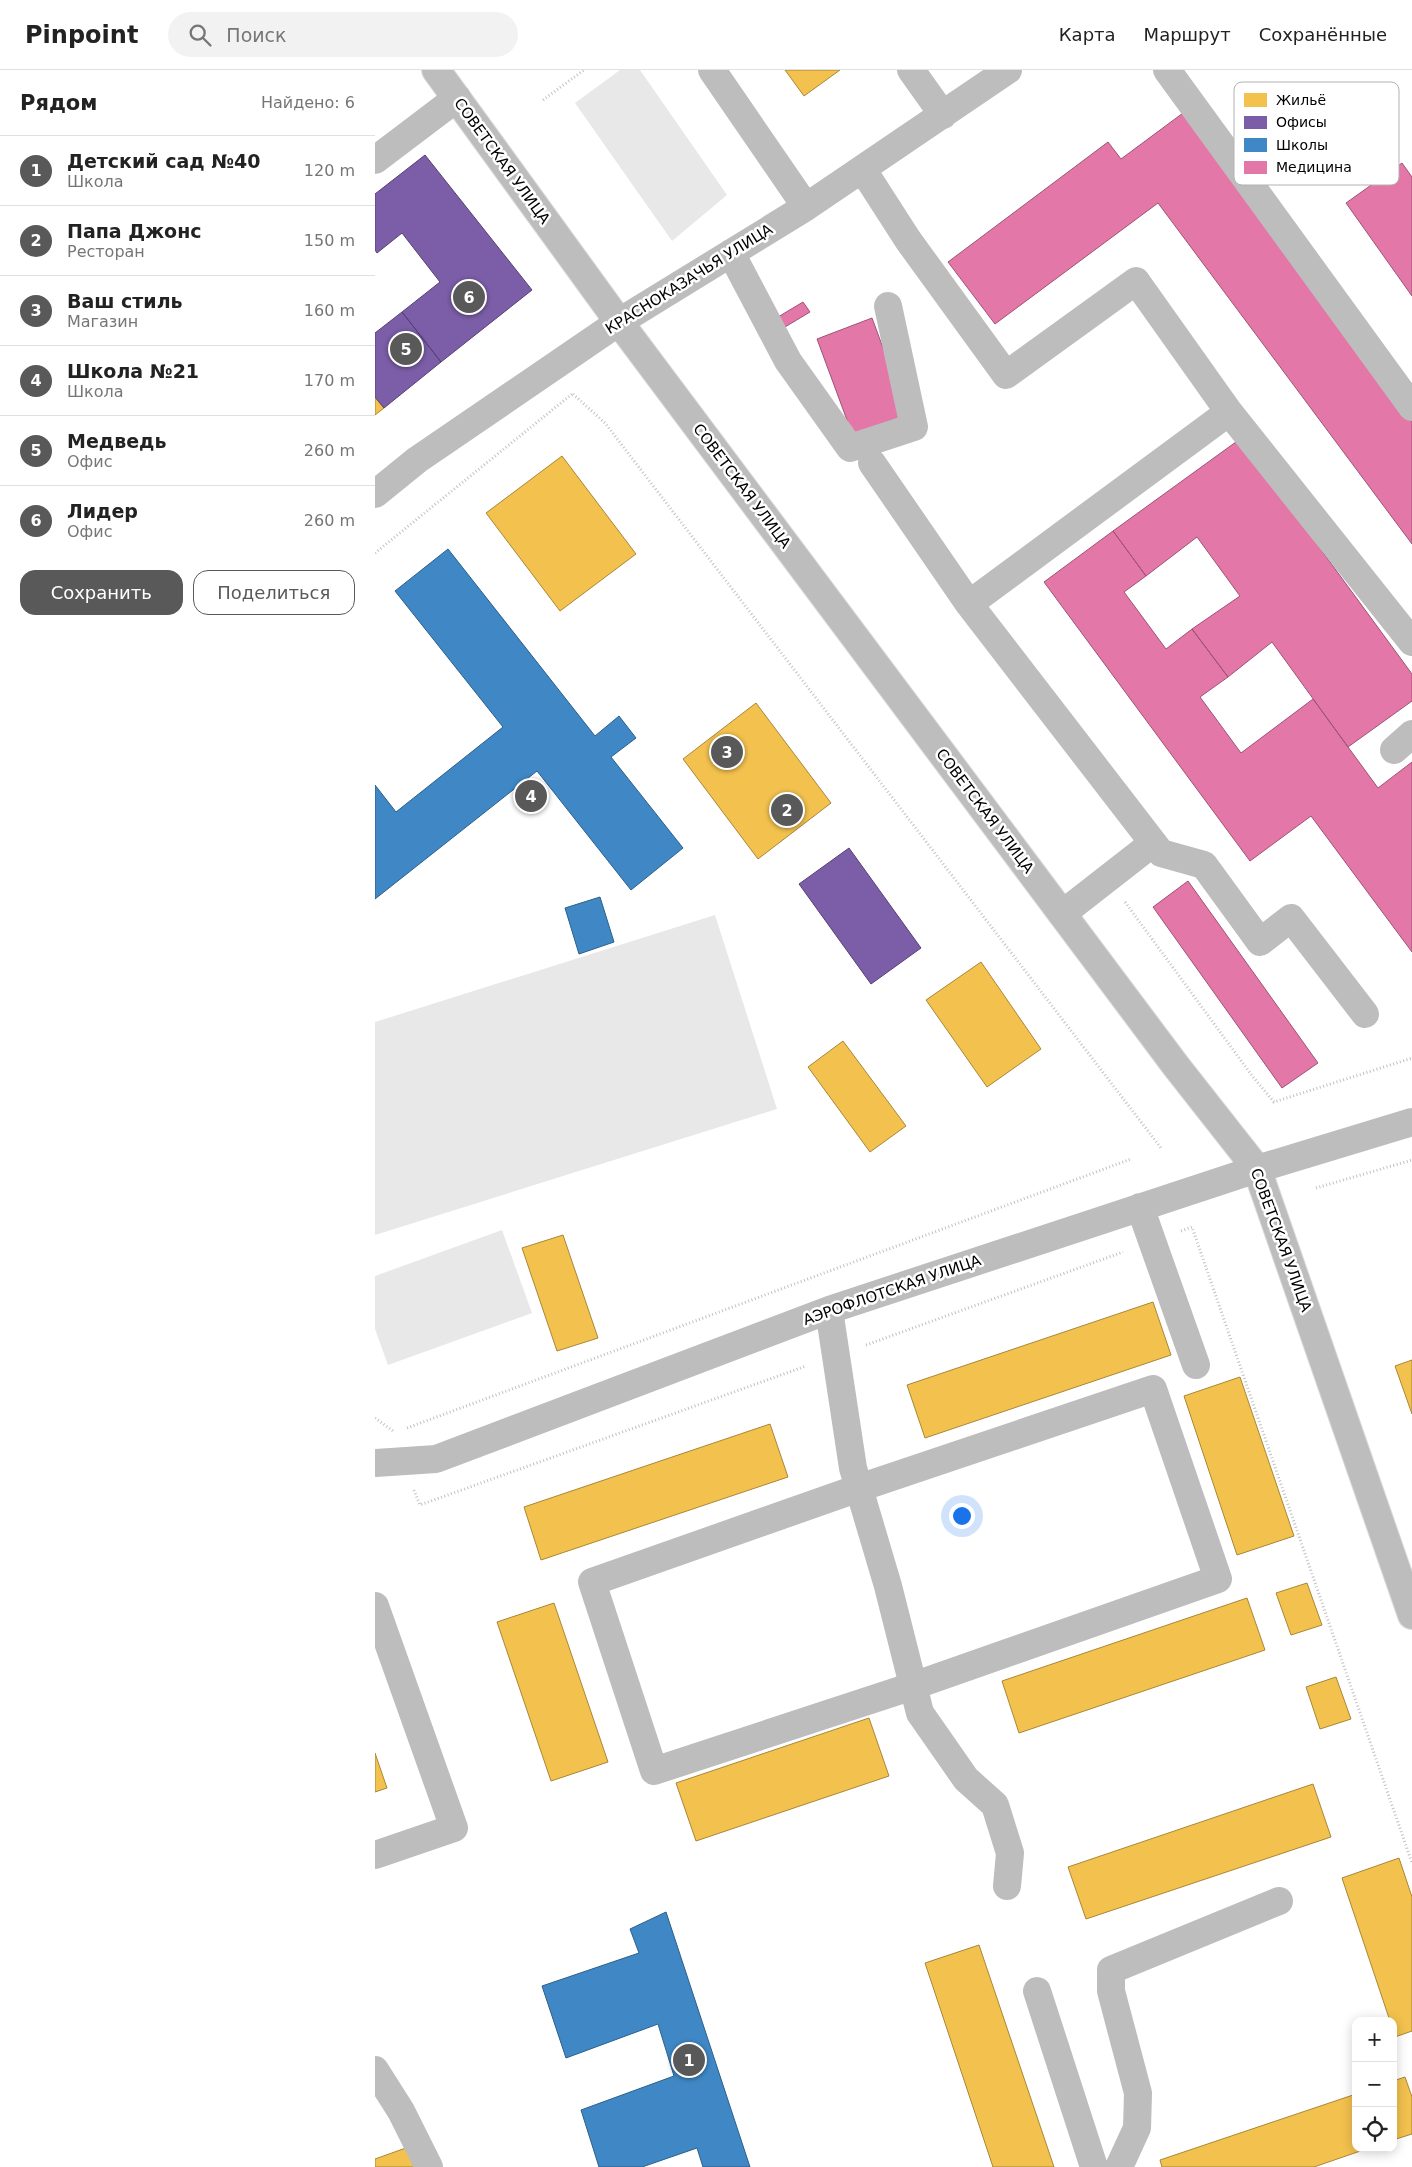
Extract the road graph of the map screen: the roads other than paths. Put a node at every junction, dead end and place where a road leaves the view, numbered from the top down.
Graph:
1 (436, 70) edge
2 (712, 70) edge
3 (911, 70) edge
4 (1008, 70) edge
5 (1167, 70) edge
6 (457, 98) junction
7 (943, 115) junction
8 (375, 160) edge
9 (1234, 162) edge
10 (863, 170) junction
11 (1251, 185) edge
12 (805, 207) junction
13 (731, 253) junction
14 (888, 306) dead end
15 (619, 322) junction
16 (1412, 407) edge
17 (1229, 412) junction
18 (872, 463) dead end
19 (375, 494) edge
20 (969, 604) junction
21 (1412, 642) edge
22 (1153, 842) junction
23 (1062, 914) junction
24 (1365, 1014) dead end
25 (1412, 1122) edge
26 (1257, 1169) junction
27 (1140, 1208) junction
28 (829, 1310) junction
29 (1196, 1365) dead end
30 (375, 1464) edge
31 (859, 1488) junction
32 (1407, 1582) edge
33 (375, 1606) edge
34 (1412, 1615) edge
35 (913, 1686) junction
36 (375, 1855) edge
37 (1007, 1886) dead end
38 (1279, 1901) dead end
39 (1037, 1990) dead end
40 (375, 2070) edge
41 (429, 2167) edge
42 (1094, 2167) edge
43 (1119, 2167) edge

1 - 6 street, СОВЕТСКАЯ УЛИЦА
2 - 12 street
3 - 7 street
4 - 7 street, КРАСНОКАЗАЧЬЯ УЛИЦА
5 - 9 street
6 - 8 street
6 - 15 street, СОВЕТСКАЯ УЛИЦА
7 - 10 street, КРАСНОКАЗАЧЬЯ УЛИЦА
10 - 12 street, КРАСНОКАЗАЧЬЯ УЛИЦА
10 - 17 street
11 - 16 street
12 - 13 street, КРАСНОКАЗАЧЬЯ УЛИЦА
13 - 14 street
13 - 15 street, КРАСНОКАЗАЧЬЯ УЛИЦА
15 - 19 street, КРАСНОКАЗАЧЬЯ УЛИЦА
15 - 23 street, СОВЕТСКАЯ УЛИЦА
17 - 20 street
17 - 21 street
18 - 20 street
20 - 22 street
22 - 23 street
22 - 24 street
23 - 26 street, СОВЕТСКАЯ УЛИЦА
25 - 26 street, АЭРОФЛОТСКАЯ УЛИЦА
26 - 27 street, АЭРОФЛОТСКАЯ УЛИЦА
26 - 32 street, СОВЕТСКАЯ УЛИЦА
27 - 28 street, АЭРОФЛОТСКАЯ УЛИЦА
27 - 29 street
28 - 30 street, АЭРОФЛОТСКАЯ УЛИЦА
28 - 31 street
31 - 35 street
31 - 35 street
31 - 35 street
32 - 34 street, СОВЕТСКАЯ УЛИЦА
33 - 36 street
35 - 37 street
38 - 43 street
39 - 42 street
40 - 41 street

